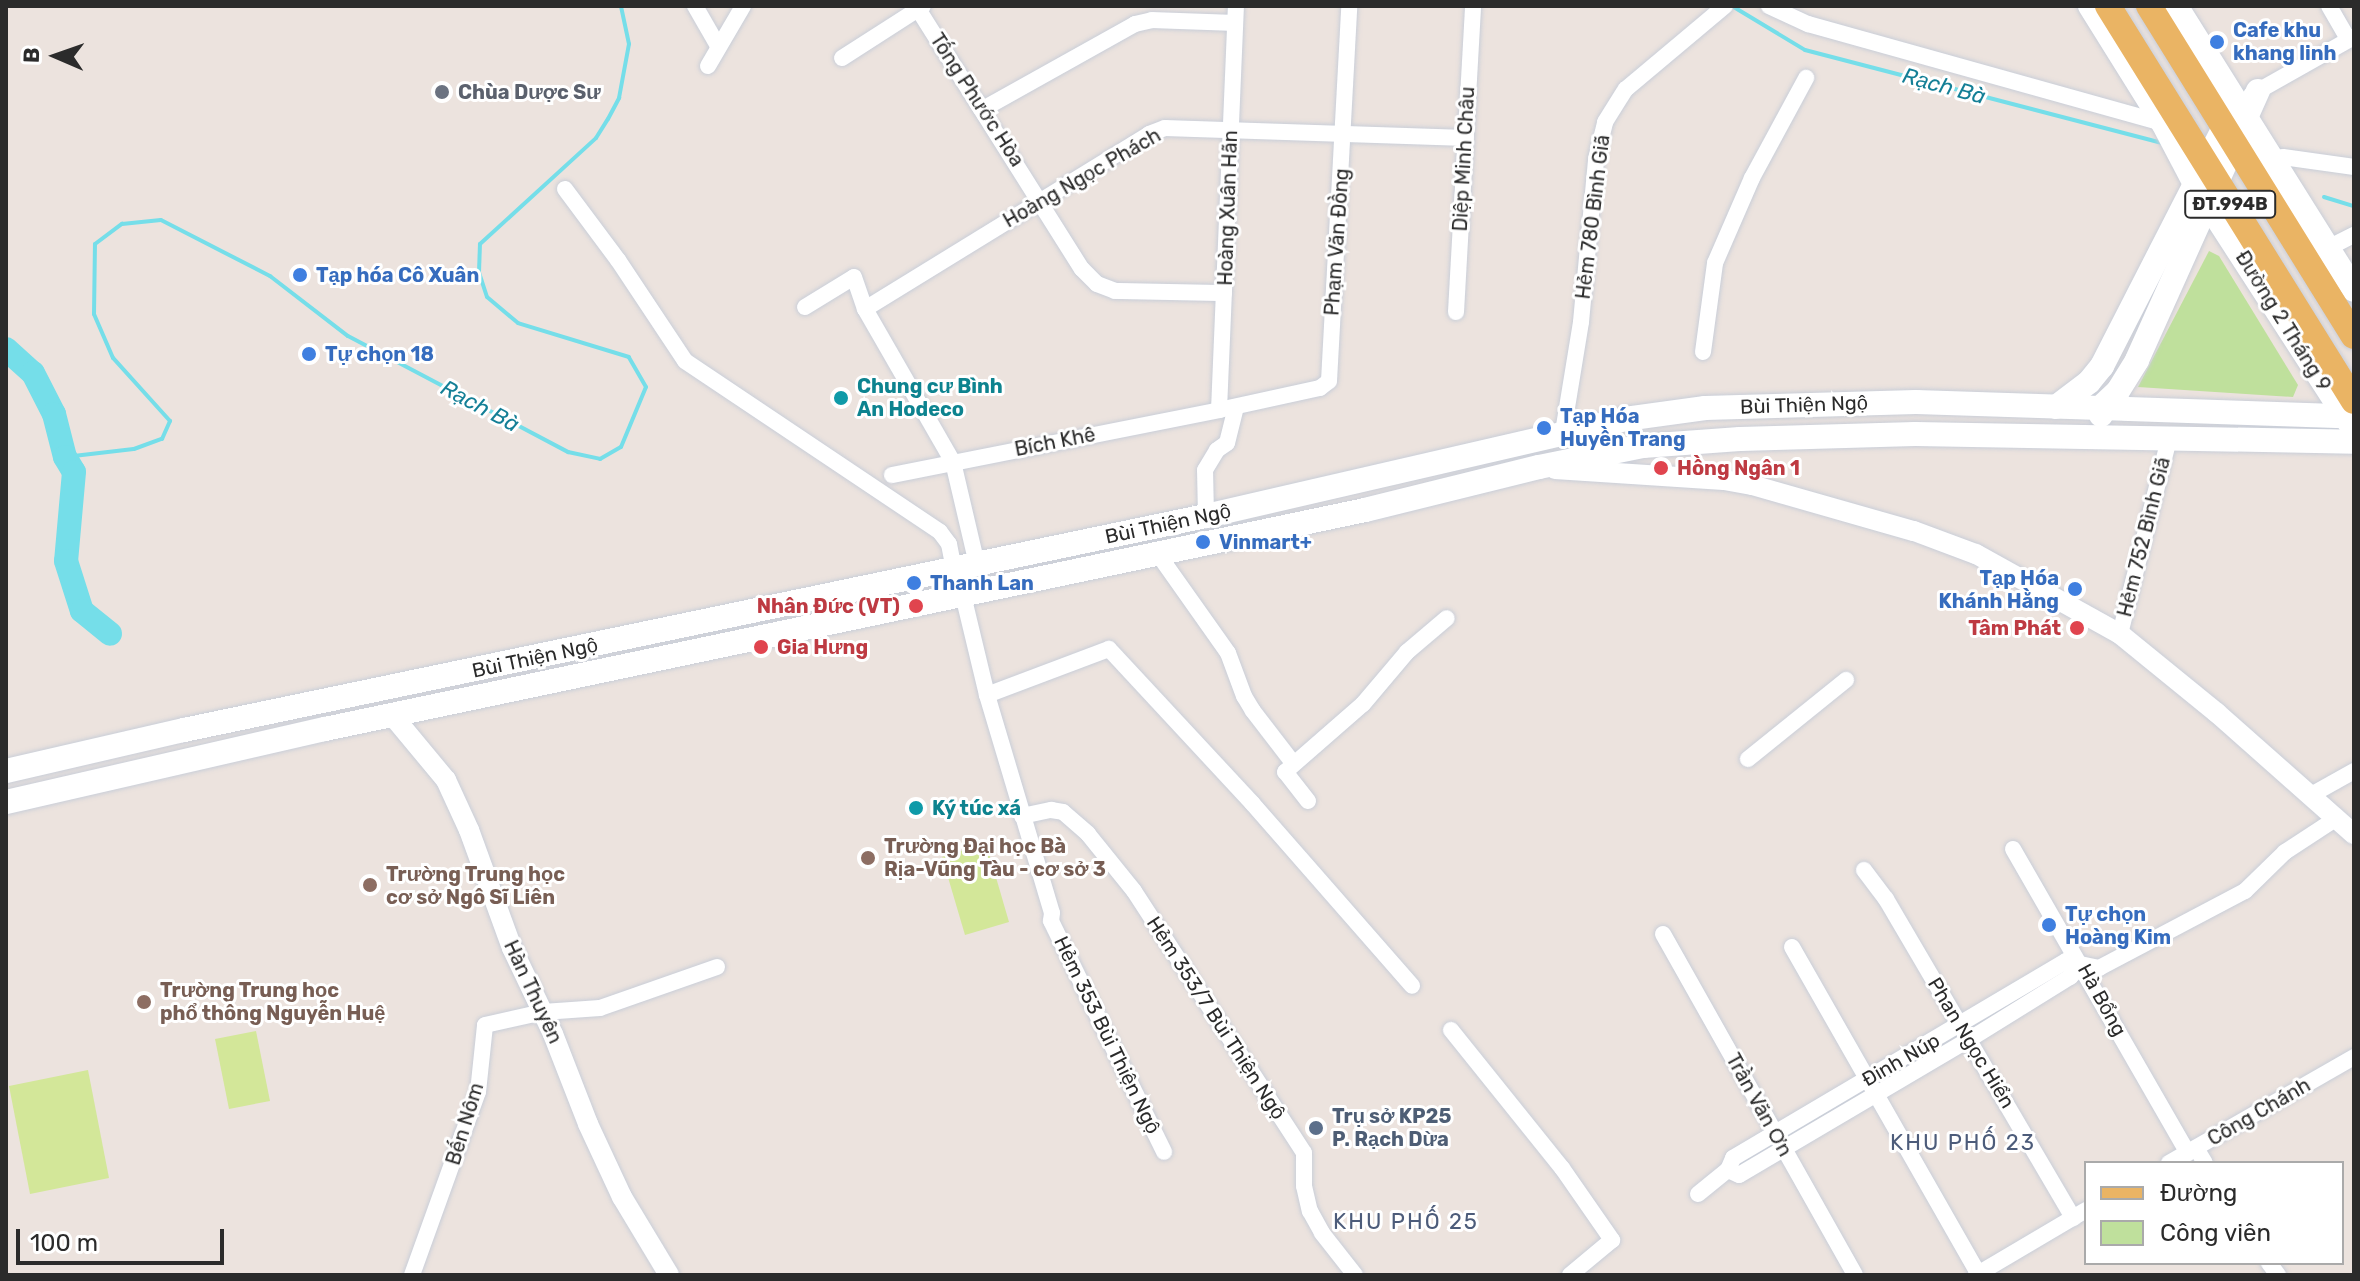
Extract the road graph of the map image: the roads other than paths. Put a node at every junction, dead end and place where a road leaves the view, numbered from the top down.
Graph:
1 (695, 6) edge
2 (743, 6) edge
3 (1349, 6) edge
4 (1473, 6) edge
5 (1725, 6) edge
6 (1769, 6) edge
7 (2090, 6) edge
8 (2108, 6) edge
9 (2149, 6) edge
10 (2176, 6) edge
11 (2329, 6) edge
12 (921, 7) edge
13 (1236, 14) edge
14 (2351, 38) edge
15 (718, 46) junction
16 (842, 58) dead end
17 (708, 66) dead end
18 (1806, 78) dead end
19 (2258, 91) joint
20 (983, 109) junction
21 (2163, 123) junction
22 (2235, 124) junction
23 (1231, 128) junction
24 (1344, 132) junction
25 (1466, 138) junction
26 (2272, 160) junction
27 (2354, 167) edge
28 (2206, 183) junction
29 (565, 189) dead end
30 (1041, 200) junction
31 (2354, 235) edge
32 (2328, 248) junction
33 (2354, 290) edge
34 (1224, 293) junction
35 (805, 307) dead end
36 (865, 309) junction
37 (1456, 312) dead end
38 (2354, 336) edge
39 (1703, 352) dead end
40 (2056, 405) junction
41 (2101, 407) junction
42 (1228, 408) junction
43 (2351, 415) edge
44 (1563, 432) junction
45 (2055, 435) junction
46 (2100, 437) junction
47 (2169, 439) junction
48 (2354, 442) edge
49 (953, 462) junction
50 (1539, 467) junction
51 (892, 475) dead end
52 (1206, 516) junction
53 (1158, 554) junction
54 (966, 566) junction
55 (974, 592) junction
56 (1447, 618) dead end
57 (2120, 634) junction
58 (456, 674) junction
59 (1846, 680) dead end
60 (987, 695) junction
61 (461, 701) junction
62 (392, 715) junction
63 (81, 753) junction
64 (1748, 759) dead end
65 (1293, 763) junction
66 (6, 771) edge
67 (2354, 771) edge
68 (89, 784) junction
69 (2311, 795) junction
70 (1308, 801) dead end
71 (6, 802) edge
72 (1022, 816) junction
73 (2337, 818) junction
74 (2354, 834) edge
75 (2013, 849) dead end
76 (1864, 870) dead end
77 (1663, 934) dead end
78 (1792, 947) dead end
79 (2082, 965) junction
80 (717, 967) dead end
81 (1412, 986) dead end
82 (543, 1012) junction
83 (1451, 1030) dead end
84 (1965, 1032) junction
85 (2351, 1059) edge
86 (1872, 1086) junction
87 (1775, 1132) junction
88 (1784, 1148) junction
89 (2192, 1150) junction
90 (1164, 1152) dead end
91 (2173, 1161) edge
92 (2203, 1161) edge
93 (1728, 1170) junction
94 (1698, 1194) dead end
95 (2079, 1214) edge
96 (1977, 1274) edge
97 (412, 1275) edge
98 (669, 1275) edge
99 (1355, 1275) edge
100 (1570, 1275) edge
101 (1855, 1275) edge

1 - 15 street
2 - 15 street
3 - 24 street, Phạm Văn Đồng
4 - 25 street, Diệp Minh Châu
5 - 44 street, Hẻm 780 Bình Giã
6 - 21 street
7 - 21 main road, Đường 2 Tháng 9 / ĐT.994B
8 - 28 main road, Đường 2 Tháng 9 / ĐT.994B
9 - 22 main road, ĐT.994B
10 - 22 main road, ĐT.994B
11 - 14 street
12 - 16 street
12 - 20 street, Tống Phước Hòa
13 - 20 street
13 - 23 street, Hoàng Xuân Hãn
14 - 19 street
15 - 17 street
18 - 39 street
19 - 22 main road
20 - 30 street, Tống Phước Hòa
21 - 28 main road, Đường 2 Tháng 9 / ĐT.994B
22 - 26 main road, ĐT.994B
22 - 28 main road
22 - 38 main road, ĐT.994B
23 - 24 street, Hoàng Ngọc Phách
23 - 30 street, Hoàng Ngọc Phách
23 - 34 street, Hoàng Xuân Hãn
24 - 25 street, Hoàng Ngọc Phách
24 - 42 street, Phạm Văn Đồng
25 - 37 street, Diệp Minh Châu
26 - 27 street
26 - 32 main road, ĐT.994B
28 - 40 main road
28 - 41 main road
28 - 43 main road, Đường 2 Tháng 9 / ĐT.994B
29 - 54 street
30 - 34 street, Tống Phước Hòa
30 - 36 street, Hoàng Ngọc Phách
31 - 32 street
32 - 33 main road, ĐT.994B
34 - 42 street, Hoàng Xuân Hãn
35 - 36 street
36 - 49 street
40 - 41 main road, Bùi Thiện Ngộ
40 - 44 main road, Bùi Thiện Ngộ
40 - 45 main road
41 - 43 main road, Bùi Thiện Ngộ
41 - 46 main road
42 - 49 street, Bích Khê
42 - 52 street
44 - 52 main road, Bùi Thiện Ngộ
45 - 46 main road, Bùi Thiện Ngộ
45 - 50 main road, Bùi Thiện Ngộ
46 - 47 main road, Bùi Thiện Ngộ
47 - 48 main road, Bùi Thiện Ngộ
47 - 57 street, Hẻm 752 Bình Giã
49 - 51 street, Bích Khê
49 - 54 street
50 - 53 main road, Bùi Thiện Ngộ
50 - 57 street, Bùi Thiện Ngộ
52 - 54 main road, Bùi Thiện Ngộ
53 - 55 main road, Bùi Thiện Ngộ
53 - 65 street
54 - 55 main road
54 - 58 main road, Bùi Thiện Ngộ
55 - 60 street, Hẻm 353 Bùi Thiện Ngộ
55 - 61 main road, Bùi Thiện Ngộ
56 - 65 street
57 - 69 street, Bùi Thiện Ngộ
58 - 61 main road
58 - 63 main road, Bùi Thiện Ngộ
59 - 64 street
60 - 72 street, Hẻm 353 Bùi Thiện Ngộ
60 - 81 street
61 - 62 main road, Bùi Thiện Ngộ
62 - 68 main road, Bùi Thiện Ngộ
62 - 82 street, Hàn Thuyên
63 - 66 main road, Bùi Thiện Ngộ
63 - 68 main road
65 - 70 street
67 - 69 street
68 - 71 main road, Bùi Thiện Ngộ
69 - 73 street, Bùi Thiện Ngộ
72 - 90 street, Hẻm 353 Bùi Thiện Ngộ
72 - 99 street, Hẻm 353/7 Bùi Thiện Ngộ
73 - 74 street, Bùi Thiện Ngộ
73 - 79 street, Đinh Núp
75 - 79 street, Hà Bổng
76 - 84 street, Phan Ngọc Hiển
77 - 87 street, Trần Văn Ơn
78 - 86 street
79 - 84 street, Đinh Núp
79 - 89 street, Hà Bổng
80 - 82 street
82 - 97 street, Bến Nôm
82 - 98 street, Hàn Thuyên
83 - 100 street
84 - 86 street, Đinh Núp
84 - 95 street, Phan Ngọc Hiển
85 - 89 street, Công Chánh
86 - 87 street, Đinh Núp
86 - 88 street, Đinh Núp
86 - 96 street
87 - 88 street, Trần Văn Ơn
87 - 93 street, Đinh Núp
88 - 93 street, Đinh Núp
88 - 101 street, Trần Văn Ơn
89 - 91 street, Công Chánh
89 - 92 street, Hà Bổng
93 - 94 street, Đinh Núp
95 - 96 street

